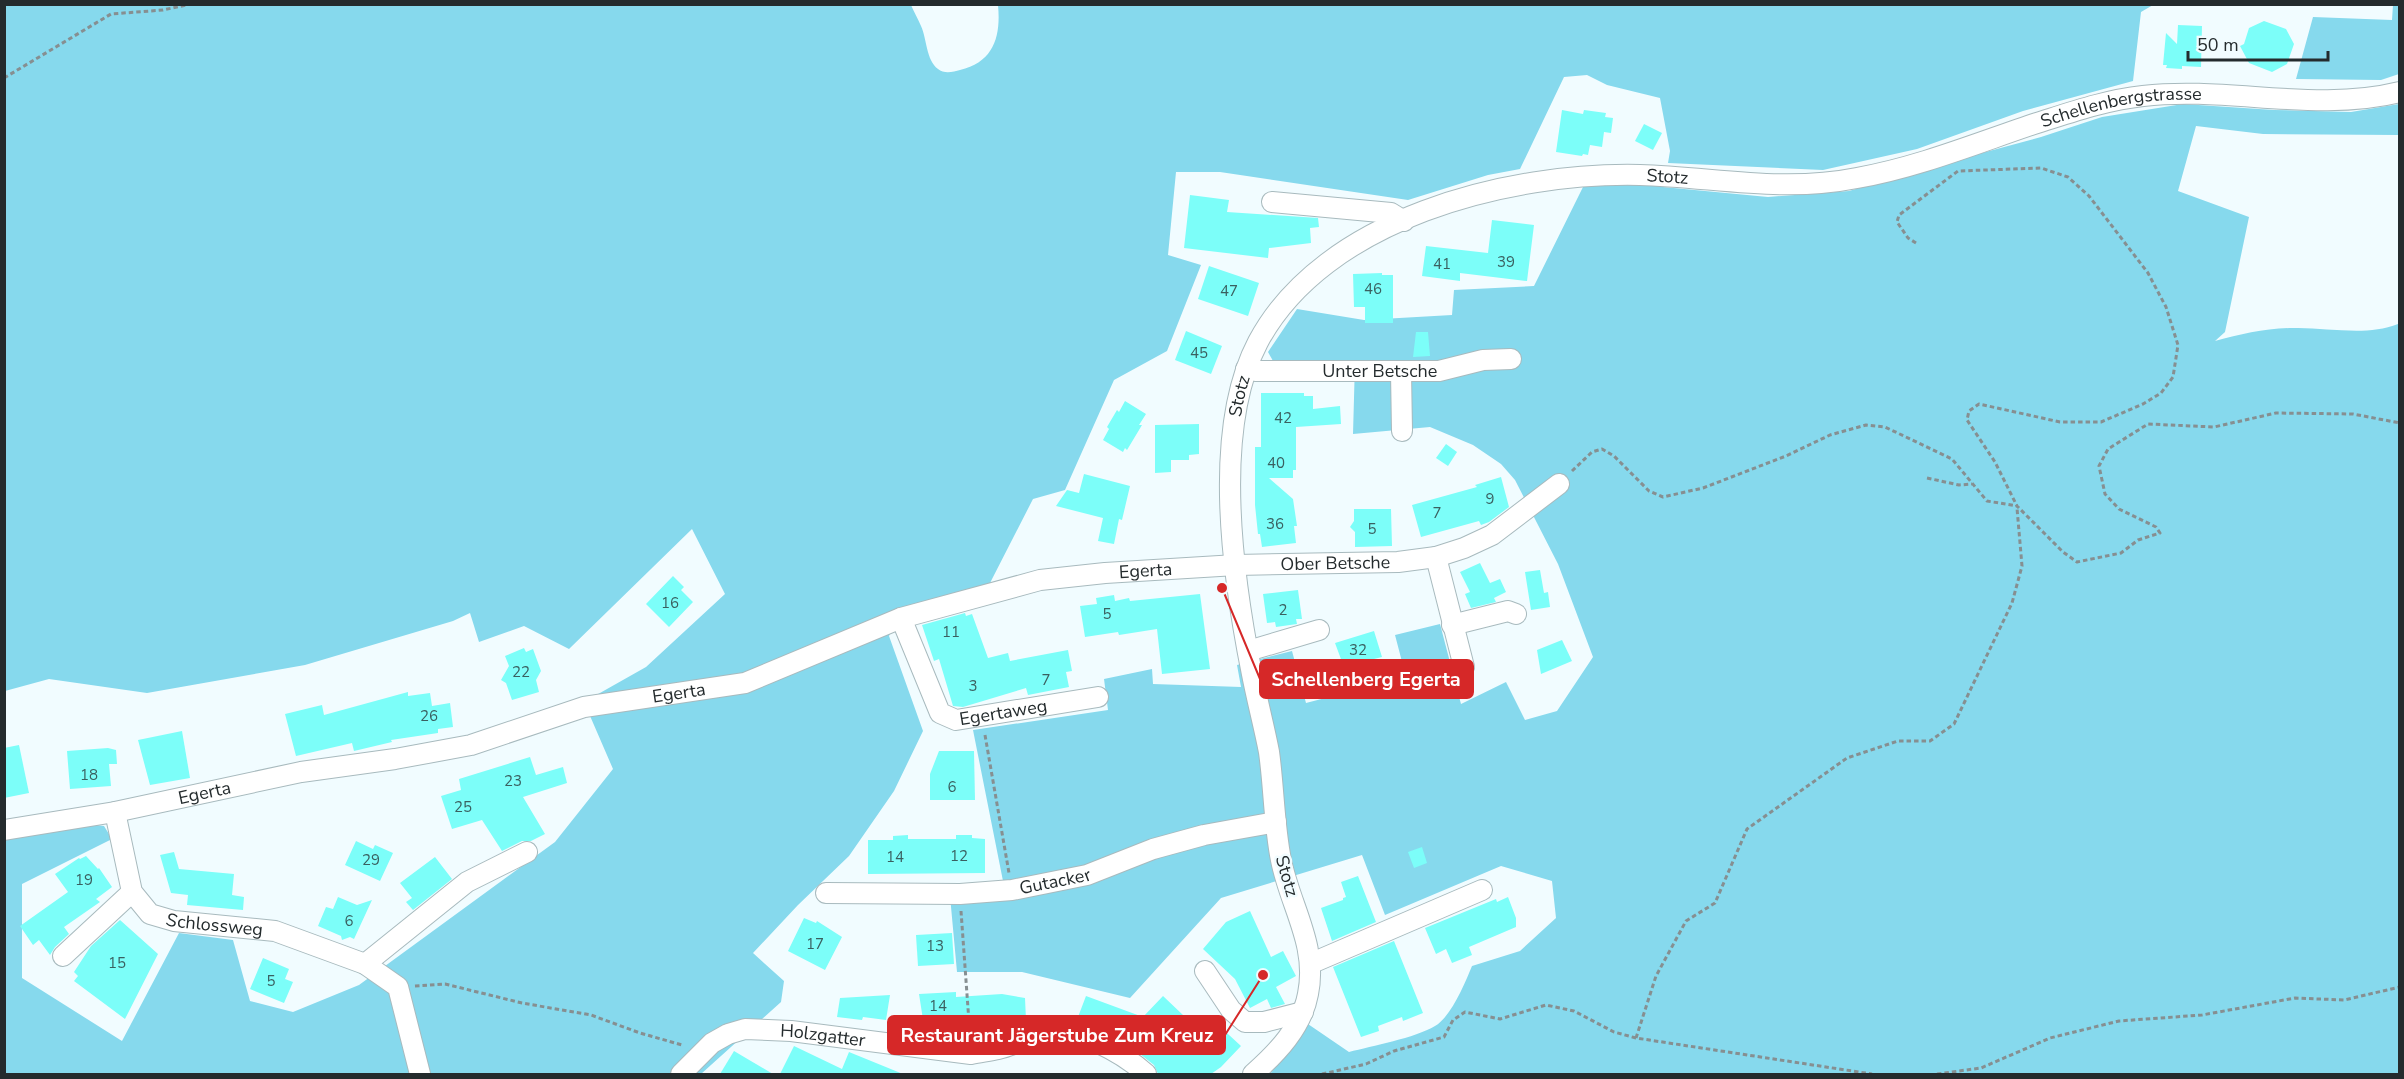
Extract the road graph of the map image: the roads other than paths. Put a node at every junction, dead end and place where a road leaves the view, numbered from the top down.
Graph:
1 (2400, 92) edge
2 (1852, 179) joint
3 (1272, 202) dead end
4 (1404, 221) junction
5 (1511, 359) dead end
6 (1246, 369) junction
7 (1401, 372) junction
8 (1402, 431) dead end
9 (1559, 484) road end
10 (1436, 557) junction
11 (1236, 565) junction
12 (1516, 614) dead end
13 (901, 618) junction
14 (1452, 625) junction
15 (1319, 630) dead end
16 (1248, 651) junction
17 (1464, 667) dead end
18 (1098, 697) dead end
19 (115, 812) junction
20 (1276, 822) junction
21 (4, 830) edge
22 (527, 852) dead end
23 (1482, 890) dead end
24 (132, 892) junction
25 (826, 894) dead end
26 (63, 956) dead end
27 (1312, 963) junction
28 (365, 964) junction
29 (1205, 971) dead end
30 (1304, 1011) junction
31 (685, 1073) edge
32 (420, 1074) edge
33 (1146, 1074) edge
34 (1253, 1074) edge

1 - 2 street, Schellenbergstrasse
2 - 4 street, Stotz
3 - 4 street
4 - 6 street, Stotz
5 - 7 street, Unter Betsche
6 - 7 street, Unter Betsche
6 - 11 street, Stotz
7 - 8 street
9 - 10 street, Ober Betsche
10 - 11 street, Ober Betsche
10 - 14 street
11 - 13 street, Egerta
11 - 16 street, Stotz
12 - 14 street
13 - 18 street, Egertaweg
13 - 19 street, Egerta
14 - 17 street
15 - 16 street
16 - 20 street, Stotz
19 - 21 street
19 - 24 street, Schlossweg
20 - 25 street, Gutacker
20 - 27 street, Stotz
22 - 28 street
23 - 27 street
24 - 26 street
24 - 28 street, Schlossweg
27 - 30 street, Stotz
28 - 32 street, Schlossweg
29 - 30 street
30 - 34 street, Stotz
31 - 33 street, Holzgatter

